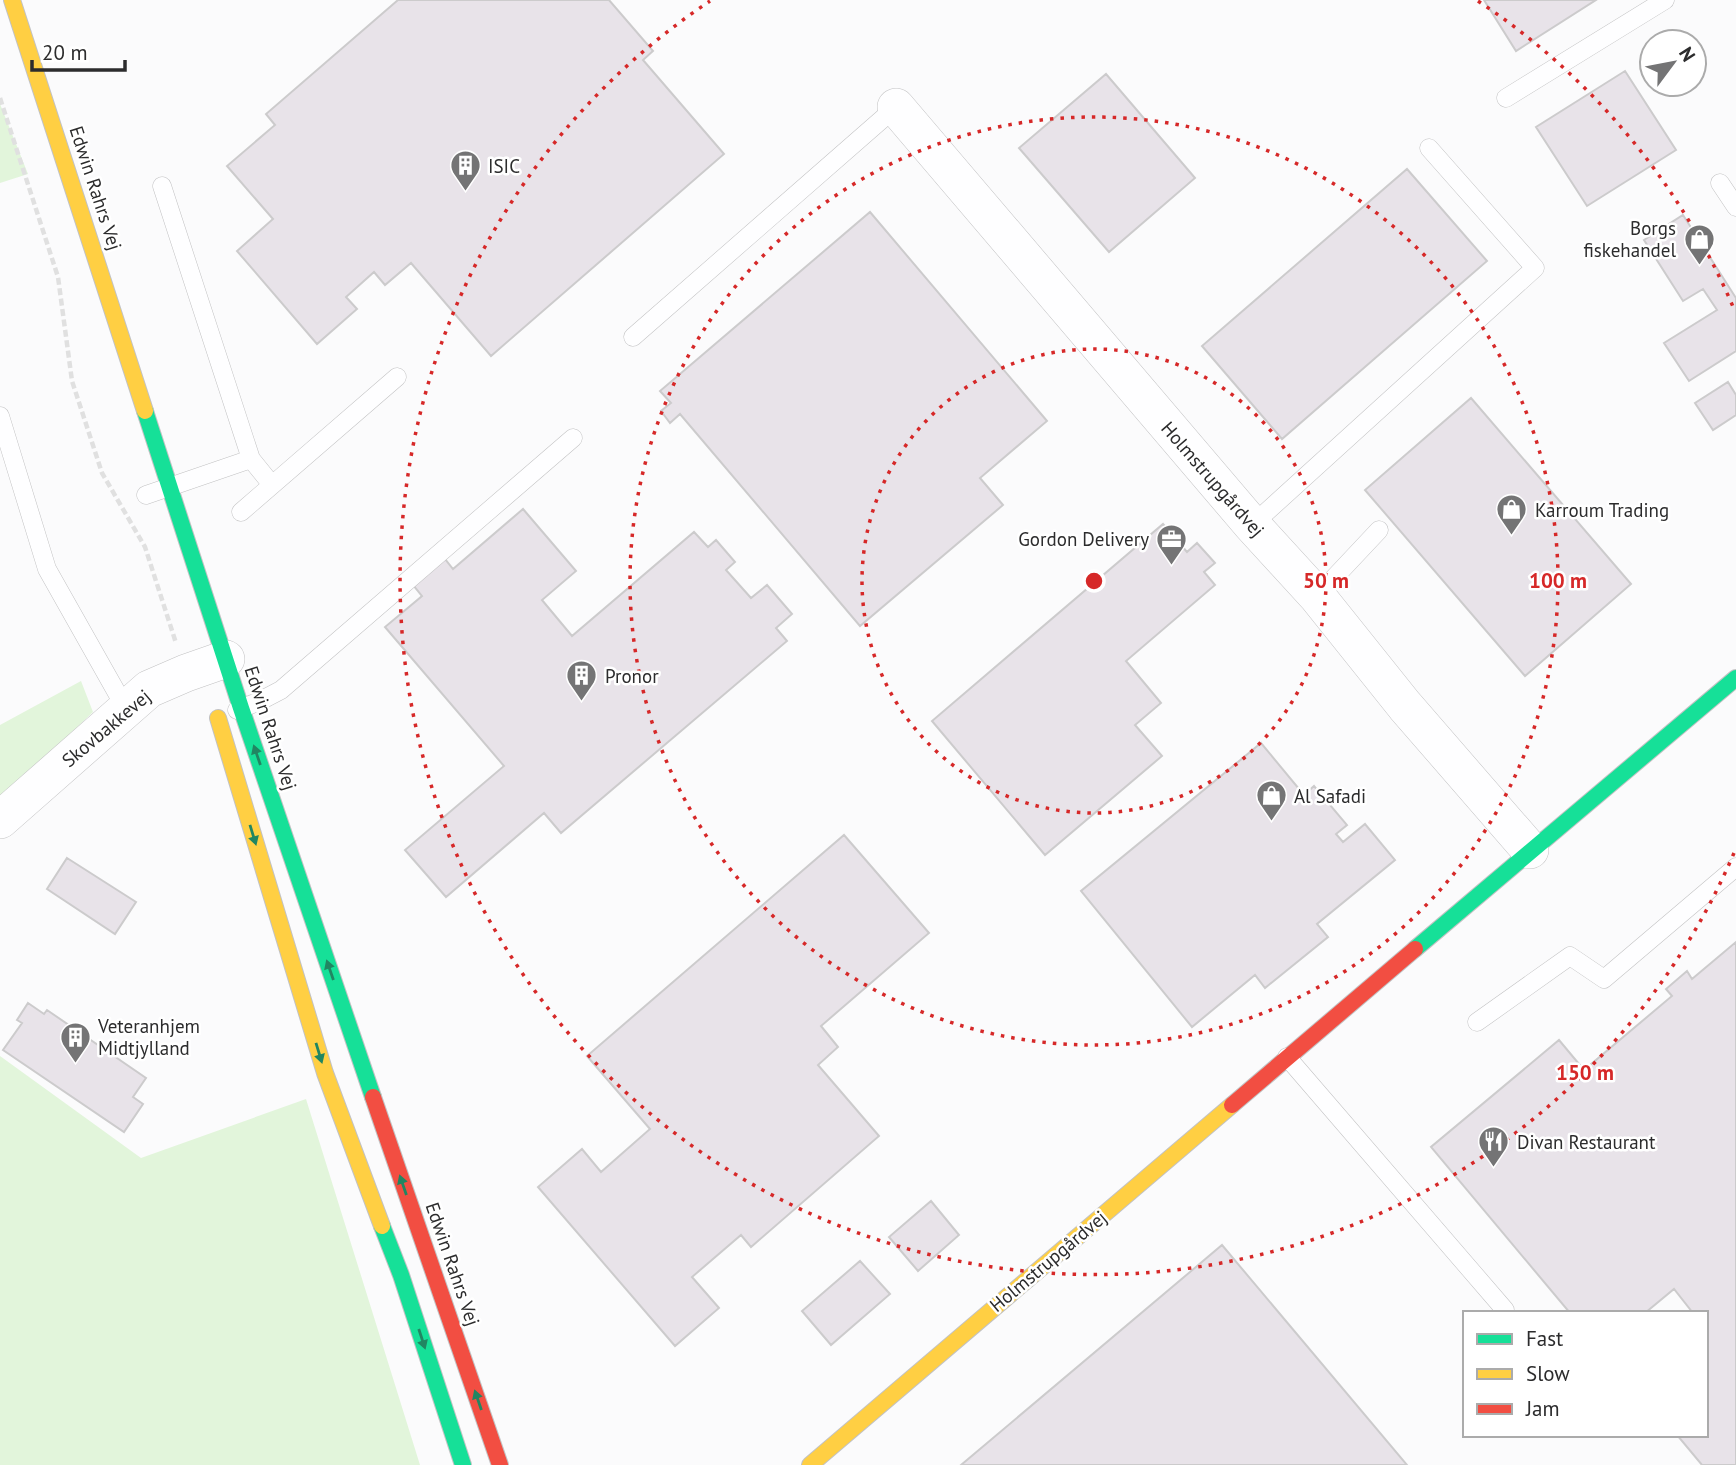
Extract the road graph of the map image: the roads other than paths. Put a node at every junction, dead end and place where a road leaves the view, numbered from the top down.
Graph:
1 (12, 0) edge
2 (1665, 0) edge
3 (1506, 98) dead end
4 (896, 107) joint
5 (1429, 148) dead end
6 (1720, 183) dead end
7 (162, 186) dead end
8 (1736, 207) edge
9 (633, 337) dead end
10 (397, 377) dead end
11 (0, 416) edge
12 (573, 438) dead end
13 (251, 459) junction
14 (272, 485) junction
15 (171, 486) junction
16 (146, 495) dead end
17 (241, 512) dead end
18 (1252, 525) junction
19 (1380, 530) dead end
20 (1317, 596) junction
21 (208, 665) junction
22 (1731, 682) edge
23 (1736, 702) edge
24 (242, 708) junction
25 (126, 709) junction
26 (216, 711) joint
27 (0, 820) edge
28 (1530, 850) junction
29 (1736, 867) edge
30 (1477, 1022) dead end
31 (1287, 1057) junction
32 (1505, 1310) dead end
33 (463, 1465) edge
34 (500, 1465) edge
35 (810, 1465) edge

1 - 15 street, Edwin Rahrs Vej
2 - 3 lane
4 - 9 lane
4 - 18 street, Holmstrupgårdvej
5 - 18 lane
6 - 8 lane
7 - 13 lane
10 - 14 lane
11 - 25 lane
12 - 24 lane
13 - 14 lane
13 - 15 lane
14 - 17 lane
15 - 16 lane
15 - 21 street, Edwin Rahrs Vej
18 - 20 street, Holmstrupgårdvej
19 - 20 lane
20 - 28 street, Holmstrupgårdvej
21 - 24 street, Edwin Rahrs Vej
21 - 25 street, Skovbakkevej
22 - 23 lane
22 - 28 street, Holmstrupgårdvej
24 - 26 lane
34 -> 24 street, Edwin Rahrs Vej
25 - 27 street, Skovbakkevej
26 -> 33 street
28 - 31 street, Holmstrupgårdvej
29 - 30 lane
31 - 32 lane
31 - 35 street, Holmstrupgårdvej

